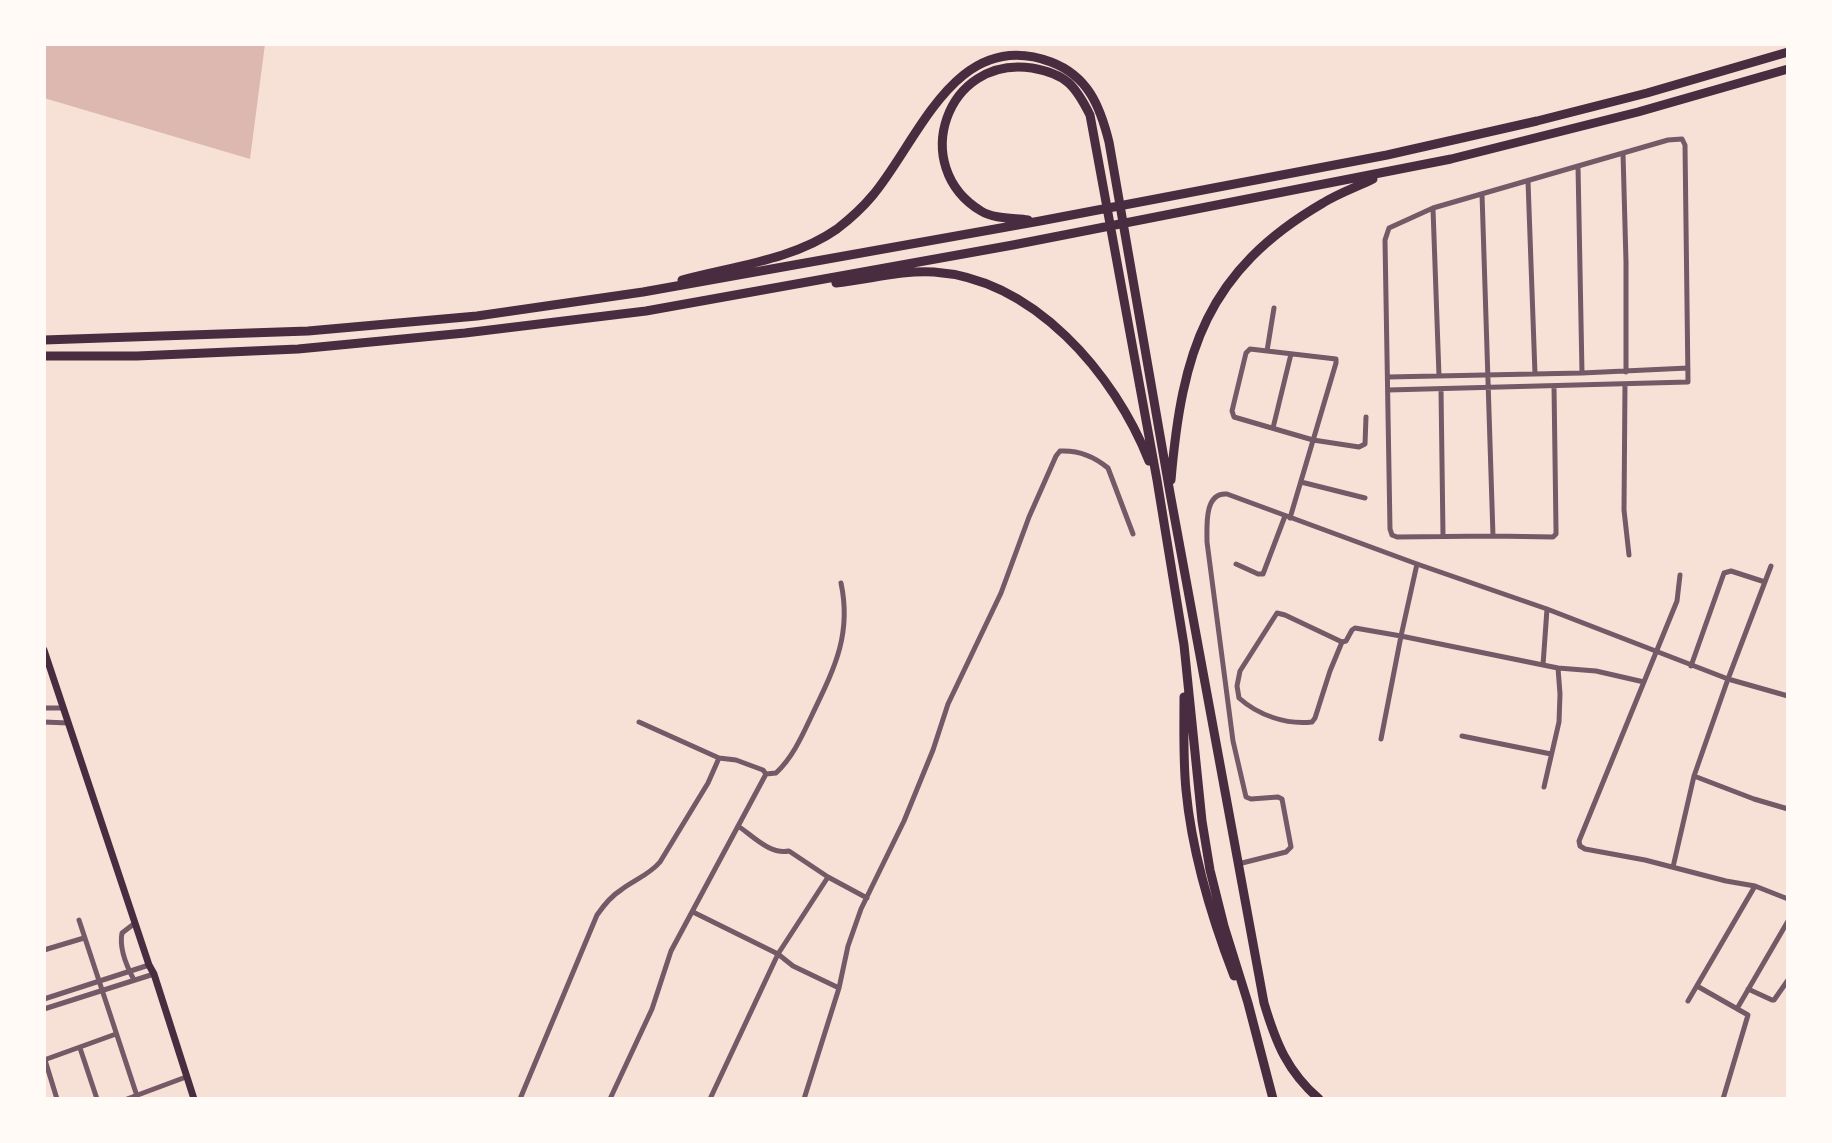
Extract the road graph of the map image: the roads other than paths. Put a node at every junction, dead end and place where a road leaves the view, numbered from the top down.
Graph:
1 (1788, 52) edge
2 (1788, 69) edge
3 (1623, 153) junction
4 (1578, 166) junction
5 (1387, 173) junction
6 (1528, 181) junction
7 (1482, 194) junction
8 (1433, 208) junction
9 (1040, 221) junction
10 (768, 290) junction
11 (643, 292) junction
12 (1274, 308) dead end
13 (44, 340) edge
14 (1267, 351) junction
15 (1291, 354) junction
16 (44, 356) edge
17 (1688, 368) junction
18 (1626, 372) junction
19 (1582, 373) junction
20 (1535, 374) junction
21 (1489, 375) junction
22 (1439, 376) junction
23 (1388, 377) junction
24 (1625, 384) junction
25 (1554, 386) junction
26 (1489, 387) junction
27 (1441, 389) junction
28 (1388, 390) junction
29 (1366, 417) dead end
30 (1273, 428) junction
31 (1313, 440) junction
32 (1157, 480) junction
33 (1301, 482) junction
34 (1170, 493) junction
35 (1365, 498) dead end
36 (1288, 517) junction
37 (1133, 534) dead end
38 (1443, 536) junction
39 (1493, 536) junction
40 (1629, 555) dead end
41 (1236, 564) dead end
42 (1417, 564) junction
43 (1771, 566) dead end
44 (1680, 575) dead end
45 (1765, 582) junction
46 (841, 583) dead end
47 (1547, 609) junction
48 (1401, 636) junction
49 (1342, 642) junction
50 (44, 650) edge
51 (1656, 653) junction
52 (1543, 665) junction
53 (1691, 666) junction
54 (1558, 668) junction
55 (1728, 679) junction
56 (1644, 682) junction
57 (1788, 696) edge
58 (44, 708) edge
59 (63, 708) junction
60 (44, 722) edge
61 (639, 722) dead end
62 (68, 723) junction
63 (1462, 736) dead end
64 (1381, 739) dead end
65 (1551, 755) junction
66 (719, 758) junction
67 (766, 774) junction
68 (1694, 776) junction
69 (1544, 787) dead end
70 (1788, 809) edge
71 (738, 826) junction
72 (1238, 864) junction
73 (1673, 867) junction
74 (828, 877) junction
75 (1755, 886) junction
76 (867, 898) junction
77 (1788, 899) edge
78 (693, 912) junction
79 (79, 920) dead end
80 (1788, 921) edge
81 (135, 923) junction
82 (84, 938) junction
83 (44, 950) edge
84 (778, 954) junction
85 (149, 965) junction
86 (129, 971) junction
87 (154, 974) junction
88 (134, 980) junction
89 (1788, 980) edge
90 (98, 981) junction
91 (1697, 986) junction
92 (839, 988) junction
93 (1748, 989) junction
94 (104, 991) junction
95 (44, 999) edge
96 (1688, 1001) dead end
97 (1738, 1007) junction
98 (44, 1009) edge
99 (116, 1034) junction
100 (80, 1048) junction
101 (44, 1060) edge
102 (186, 1077) junction
103 (137, 1097) edge
104 (57, 1099) edge
105 (97, 1099) edge
106 (127, 1099) edge
107 (194, 1099) edge
108 (520, 1099) edge
109 (610, 1099) edge
110 (710, 1099) edge
111 (804, 1099) edge
112 (1273, 1099) edge
113 (1319, 1099) edge
114 (1723, 1099) edge

1 - 9 highway
2 - 5 highway
3 - 4 street
3 - 17 street
3 - 18 street
4 - 6 street
4 - 19 street
5 - 10 highway
5 - 34 highway
6 - 7 street
6 - 20 street
7 - 8 street
7 - 21 street
8 - 22 street
8 - 23 street
9 - 11 highway
9 - 32 highway
10 - 16 highway
10 - 32 highway
11 - 13 highway
11 - 34 highway
12 - 14 street
14 - 15 street
14 - 30 street
15 - 30 street
15 - 31 street
17 - 18 street
17 - 24 street
18 - 19 street
19 - 20 street
20 - 21 street
21 - 22 street
21 - 26 street
22 - 23 street
23 - 28 street
24 - 25 street
24 - 40 street
25 - 26 street
25 - 39 street
26 - 27 street
26 - 39 street
27 - 28 street
27 - 38 street
28 - 38 street
29 - 31 street
30 - 31 street
31 - 33 street
32 - 112 highway
33 - 35 street
33 - 36 street
34 - 72 highway
36 - 41 street
36 - 42 street
36 - 72 street
37 - 76 street
38 - 39 street
42 - 47 street
42 - 48 street
43 - 45 street
44 - 51 street
45 - 53 street
45 - 55 street
46 - 67 street
47 - 51 street
47 - 52 street
48 - 49 street
48 - 52 street
48 - 64 street
49 - 49 street
50 - 59 main road
51 - 53 street
51 - 56 street
52 - 54 street
53 - 55 street
54 - 56 street
54 - 65 street
55 - 57 street
55 - 68 street
56 - 73 street
58 - 59 street
59 - 62 main road
60 - 62 street
61 - 66 street
62 - 81 main road
63 - 65 street
65 - 69 street
66 - 67 street
66 - 108 street
67 - 71 street
68 - 70 street
68 - 73 street
71 - 74 street
71 - 78 street
72 - 113 highway
73 - 75 street
74 - 76 street
74 - 84 street
75 - 77 street
75 - 91 street
76 - 92 street
78 - 84 street
78 - 109 street
79 - 82 street
80 - 93 street
81 - 85 main road
81 - 86 street
82 - 83 street
82 - 90 street
84 - 92 street
84 - 110 street
85 - 86 street
85 - 87 main road
86 - 88 street
86 - 90 street
87 - 88 street
87 - 102 main road
88 - 94 street
89 - 93 street
90 - 94 street
90 - 95 street
91 - 96 street
91 - 97 street
92 - 111 street
93 - 97 street
94 - 98 street
94 - 99 street
97 - 114 street
99 - 100 street
99 - 103 street
100 - 101 street
100 - 105 street
101 - 104 street
102 - 103 street
102 - 107 main road
103 - 106 street

